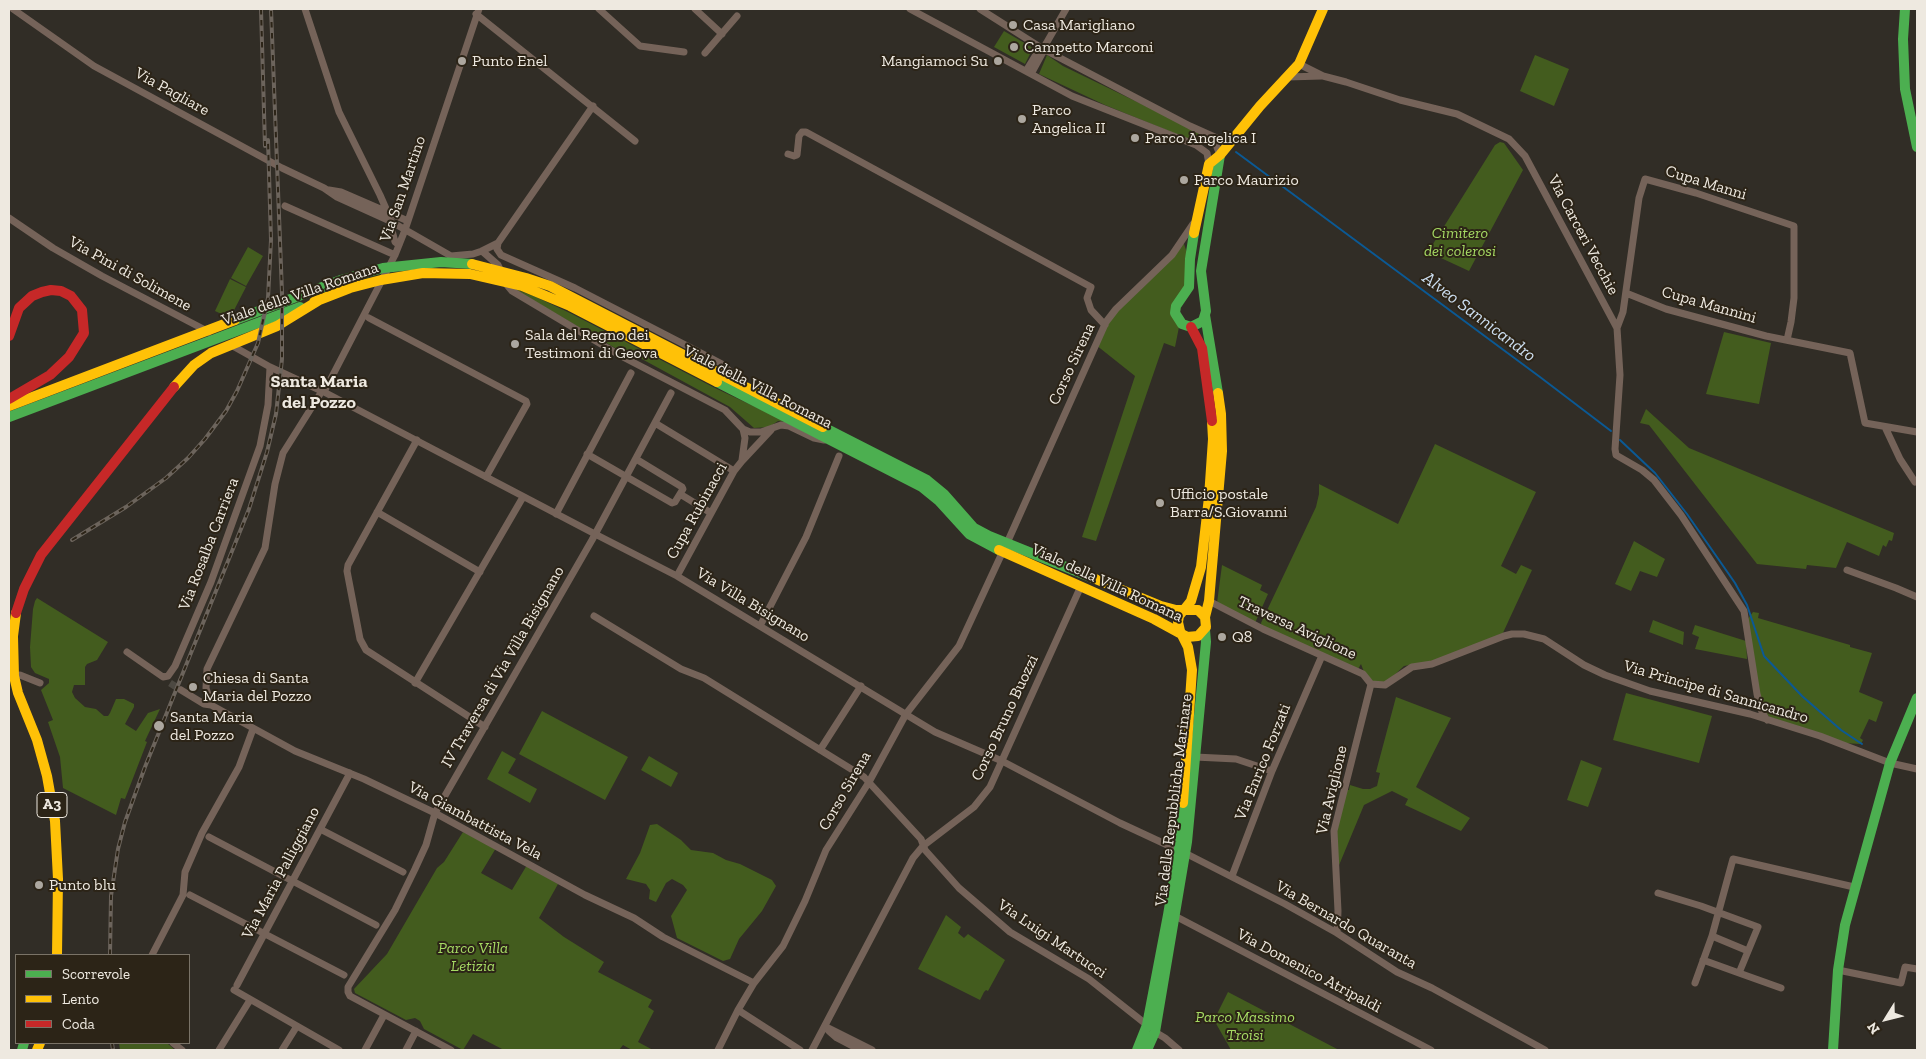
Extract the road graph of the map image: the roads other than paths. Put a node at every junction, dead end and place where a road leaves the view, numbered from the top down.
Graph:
1 (13, 9) edge
2 (305, 9) edge
3 (599, 9) edge
4 (695, 9) edge
5 (910, 9) edge
6 (980, 9) edge
7 (1066, 9) edge
8 (1324, 9) edge
9 (1905, 9) edge
10 (478, 12) edge
11 (736, 16) dead end
12 (722, 34) junction
13 (1042, 49) junction
14 (684, 52) dead end
15 (705, 53) dead end
16 (1299, 64) junction
17 (1028, 72) junction
18 (1323, 76) junction
19 (1287, 77) junction
20 (593, 106) junction
21 (1204, 132) junction
22 (1238, 133) junction
23 (1213, 137) junction
24 (635, 141) dead end
25 (1196, 145) junction
26 (1917, 147) edge
27 (788, 154) dead end
28 (1220, 155) junction
29 (1209, 164) junction
30 (324, 188) junction
31 (380, 195) junction
32 (285, 206) dead end
33 (374, 206) junction
34 (387, 211) junction
35 (1196, 217) junction
36 (9, 218) edge
37 (390, 221) junction
38 (408, 221) junction
39 (405, 230) junction
40 (498, 243) junction
41 (399, 245) junction
42 (482, 251) junction
43 (395, 255) junction
44 (1626, 292) junction
45 (1182, 298) junction
46 (321, 299) junction
47 (1205, 310) junction
48 (369, 318) dead end
49 (1105, 325) junction
50 (1191, 326) junction
51 (1617, 328) junction
52 (9, 336) edge
53 (1786, 340) junction
54 (270, 367) junction
55 (631, 373) dead end
56 (735, 381) junction
57 (322, 391) junction
58 (671, 394) dead end
59 (9, 399) edge
60 (9, 406) edge
61 (9, 417) edge
62 (655, 423) junction
63 (1885, 427) junction
64 (742, 429) junction
65 (772, 429) junction
66 (1917, 432) edge
67 (417, 440) junction
68 (829, 440) junction
69 (587, 454) junction
70 (839, 456) dead end
71 (636, 459) junction
72 (742, 460) junction
73 (734, 471) junction
74 (626, 476) junction
75 (486, 477) junction
76 (1915, 482) dead end
77 (680, 494) junction
78 (523, 497) junction
79 (377, 512) junction
80 (711, 513) junction
81 (556, 514) junction
82 (595, 534) junction
83 (1005, 547) junction
84 (1847, 570) dead end
85 (480, 572) junction
86 (1086, 575) junction
87 (678, 576) junction
88 (1081, 586) junction
89 (1917, 597) edge
90 (1209, 601) junction
91 (1185, 611) junction
92 (594, 616) dead end
93 (1205, 617) junction
94 (760, 626) junction
95 (1205, 630) junction
96 (1183, 635) junction
97 (9, 642) edge
98 (127, 652) dead end
99 (1321, 658) dead end
100 (17, 676) junction
101 (40, 683) dead end
102 (416, 683) junction
103 (1371, 684) junction
104 (861, 686) junction
105 (181, 690) tunnel mouth
106 (1917, 698) edge
107 (210, 705) junction
108 (906, 714) junction
109 (1767, 720) junction
110 (485, 727) junction
111 (253, 729) junction
112 (820, 750) junction
113 (1195, 757) junction
114 (1002, 761) junction
115 (1890, 763) junction
116 (1917, 769) edge
117 (1272, 771) junction
118 (350, 773) junction
119 (869, 782) junction
120 (435, 813) junction
121 (320, 829) junction
122 (209, 837) dead end
123 (923, 846) junction
124 (1182, 851) junction
125 (403, 872) dead end
126 (1232, 876) junction
127 (58, 880) junction
128 (292, 881) junction
129 (1854, 887) junction
130 (1658, 893) dead end
131 (190, 895) dead end
132 (1719, 912) junction
133 (1172, 916) junction
134 (376, 925) dead end
135 (264, 934) junction
136 (1337, 934) junction
137 (1712, 936) junction
138 (1748, 951) junction
139 (56, 954) edge
140 (64, 954) edge
141 (153, 954) edge
142 (1703, 960) junction
143 (1917, 969) edge
144 (1838, 970) junction
145 (1739, 973) junction
146 (344, 975) dead end
147 (754, 983) junction
148 (1695, 983) dead end
149 (1781, 988) dead end
150 (250, 1000) junction
151 (738, 1010) junction
152 (384, 1015) junction
153 (297, 1026) junction
154 (826, 1027) junction
155 (1151, 1028) junction
156 (416, 1032) junction
157 (446, 1049) edge
158 (219, 1050) edge
159 (282, 1050) edge
160 (339, 1050) edge
161 (365, 1050) edge
162 (406, 1050) edge
163 (718, 1050) edge
164 (800, 1050) edge
165 (812, 1050) edge
166 (860, 1050) edge
167 (872, 1050) edge
168 (1137, 1050) edge
169 (1147, 1050) edge
170 (1179, 1050) edge
171 (1430, 1050) edge
172 (1545, 1050) edge
173 (1833, 1050) edge

1 - 30 street, Via Pagliare
2 - 31 street
3 - 14 street
4 - 12 street
5 - 17 street
6 - 13 street
7 - 13 street
8 - 16 main road
9 - 26 main road
10 - 20 street, Via San Martino
10 - 38 street, Via San Martino
11 - 12 street
12 - 15 street
13 - 17 street
13 - 21 street
16 - 18 street
16 - 19 main road
17 - 25 street
18 - 19 street
18 - 51 street, Via Carceri Vecchie
19 - 22 main road
20 - 24 street, Via San Martino
20 - 40 street
21 - 23 street
21 - 25 street
22 - 23 street
22 - 28 main road
23 - 28 street
25 - 29 street
27 - 49 street
28 - 29 main road
28 - 47 main road
29 - 35 main road
30 - 33 street, Via Pagliare
30 - 37 street, Via Pagliare
31 - 33 street
31 - 34 street
32 - 43 street
33 - 34 street, Via Pagliare
34 - 37 street
34 - 38 street, Via Pagliare
35 - 45 main road
35 - 49 street, Corso Sirena
36 - 54 street, Via Pini di Solimene
37 - 39 street, Via Pagliare
37 - 41 street
38 - 39 street, Via San Martino
39 - 41 street, Via San Martino
39 - 42 street, Via Pagliare
40 - 42 street, Via Pagliare
40 - 56 street
41 - 43 street, Via San Martino
42 - 64 street
43 - 57 street, Via San Martino
44 - 51 street, Cupa Manni
44 - 53 street, Cupa Mannini
44 - 53 street, Cupa Manni
45 - 47 main road
45 - 50 main road
46 - 61 main road, Viale della Villa Romana
46 - 68 main road, Viale della Villa Romana
46 - 100 main road, A3
47 - 50 main road
47 - 90 main road
48 - 75 street
49 - 83 street, Corso Sirena
50 - 91 main road
51 - 109 street
52 - 59 main road
53 - 63 street, Cupa Mannini
54 - 57 street, Via Pini di Solimene
54 - 98 street, Via Rosalba Carriera
55 - 69 street
56 - 60 main road, Viale della Villa Romana
56 - 83 main road, Viale della Villa Romana
57 - 67 street, Via Villa Bisignano
57 - 107 street, Via San Martino
58 - 62 street, IV Traversa di Via Villa Bisignano
62 - 71 street, IV Traversa di Via Villa Bisignano
62 - 73 street
63 - 66 street
63 - 76 street
64 - 65 street
64 - 72 street, Cupa Rubinacci
65 - 68 street
65 - 72 street, Cupa Rubinacci
67 - 75 street, Via Villa Bisignano
67 - 79 street
68 - 83 main road, Viale della Villa Romana
69 - 74 street
69 - 81 street
70 - 94 street
71 - 74 street, IV Traversa di Via Villa Bisignano
71 - 77 street
72 - 73 street, Cupa Rubinacci
73 - 80 street, Cupa Rubinacci
74 - 77 street
74 - 82 street, IV Traversa di Via Villa Bisignano
75 - 78 street, Via Villa Bisignano
77 - 80 street
78 - 81 street, Via Villa Bisignano
78 - 85 street
79 - 85 street
79 - 102 street
80 - 87 street, Cupa Rubinacci
81 - 82 street, Via Villa Bisignano
82 - 87 street, Via Villa Bisignano
82 - 110 street, IV Traversa di Via Villa Bisignano
83 - 86 main road, Viale della Villa Romana
83 - 88 main road, Viale della Villa Romana
83 - 108 street, Corso Sirena
84 - 89 street
85 - 102 street
86 - 88 main road
86 - 91 main road, Viale della Villa Romana
87 - 94 street, Via Villa Bisignano
88 - 96 main road, Viale della Villa Romana
88 - 114 street, Corso Bruno Buozzi
90 - 93 main road
90 - 103 street, Traversa Aviglione
91 - 93 main road
91 - 96 main road
92 - 112 street, Via Luigi Martucci
93 - 95 main road
94 - 104 street, Via Villa Bisignano
95 - 96 main road
95 - 113 main road, Via delle Repubbliche Marinare
96 - 124 main road, Via delle Repubbliche Marinare
97 - 100 main road, A3
99 - 117 street, Via Enrico Forzati
100 - 101 street
100 - 127 main road, A3
102 - 110 street
103 - 109 street, Via Principe di Sannicandro
103 - 136 street, Via Aviglione
104 - 108 street, Via Villa Bisignano
104 - 112 street
105 - 107 street, Via Giambattista Vela
106 - 115 main road
107 - 111 street, Via Giambattista Vela
108 - 114 street, Via Villa Bisignano
108 - 119 street, Corso Sirena
109 - 115 street, Via Principe di Sannicandro
110 - 120 street, IV Traversa di Via Villa Bisignano
111 - 118 street, Via Giambattista Vela
111 - 141 street
112 - 119 street, Via Luigi Martucci
113 - 117 street
113 - 124 main road, Via delle Repubbliche Marinare
114 - 123 street, Corso Bruno Buozzi
114 - 124 street, Via Bernardo Quaranta
115 - 116 street, Via Principe di Sannicandro
115 - 129 main road
117 - 126 street, Via Enrico Forzati
118 - 120 street, Via Giambattista Vela
118 - 121 street, Via Maria Palliggiano
119 - 123 street, Via Luigi Martucci
119 - 147 street, Corso Sirena
120 - 147 street, Via Giambattista Vela
120 - 152 street, IV Traversa di Via Villa Bisignano
121 - 125 street
121 - 128 street, Via Maria Palliggiano
122 - 128 street
123 - 154 street, Corso Bruno Buozzi
123 - 155 street, Via Luigi Martucci
124 - 126 street, Via Bernardo Quaranta
124 - 133 main road, Via delle Repubbliche Marinare
126 - 136 street, Via Bernardo Quaranta
127 - 139 main road, A3
127 - 140 main road
128 - 134 street
128 - 135 street, Via Maria Palliggiano
129 - 132 street
129 - 144 main road
130 - 132 street
131 - 135 street
132 - 137 street
132 - 138 street
133 - 155 main road, Via delle Repubbliche Marinare
133 - 171 street, Via Domenico Atripaldi
135 - 146 street
135 - 150 street, Via Maria Palliggiano
136 - 172 street, Via Bernardo Quaranta
137 - 138 street
137 - 142 street
138 - 145 street
142 - 145 street
142 - 148 street
143 - 144 street
144 - 173 main road
145 - 149 street
147 - 151 street, Corso Sirena
150 - 153 street
150 - 158 street
151 - 163 street, Corso Sirena
151 - 164 street
152 - 156 street, IV Traversa di Via Villa Bisignano
152 - 161 street
153 - 159 street
153 - 160 street
154 - 165 street, Corso Bruno Buozzi
154 - 166 street
154 - 167 street
155 - 168 main road, Via delle Repubbliche Marinare
155 - 169 main road, Via delle Repubbliche Marinare
155 - 170 street, Via Luigi Martucci
156 - 157 street, IV Traversa di Via Villa Bisignano
156 - 162 street

